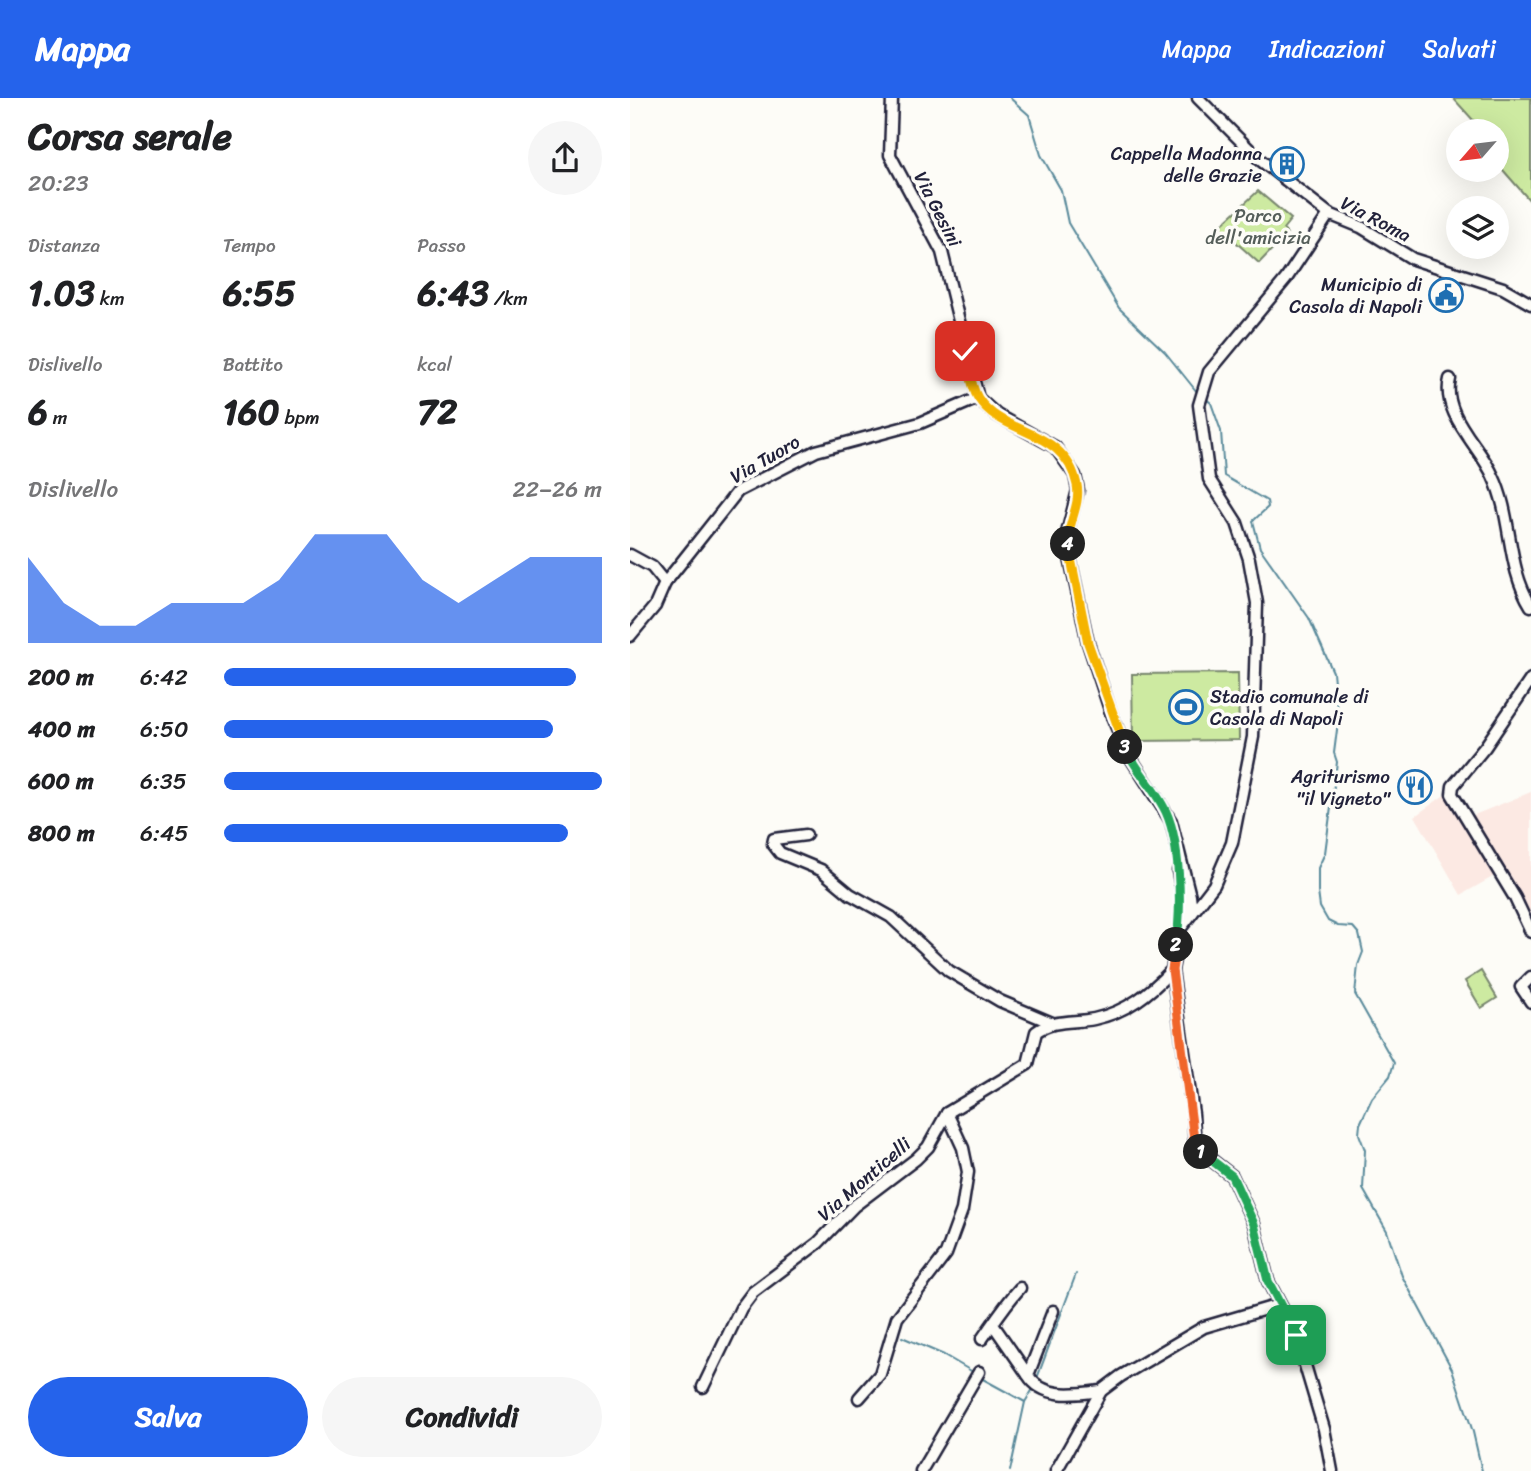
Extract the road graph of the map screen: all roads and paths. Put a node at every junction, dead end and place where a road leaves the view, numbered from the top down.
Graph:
1 (892, 98) edge
2 (1198, 98) edge
3 (1329, 214) junction
4 (1531, 304) edge
5 (1450, 379) dead end
6 (978, 398) junction
7 (630, 555) edge
8 (665, 583) junction
9 (1531, 606) edge
10 (630, 636) edge
11 (1531, 679) edge
12 (1165, 809) junction
13 (806, 835) dead end
14 (1181, 895) junction
15 (1189, 916) junction
16 (1180, 929) junction
17 (1531, 932) edge
18 (1172, 970) junction
19 (1531, 977) edge
20 (1531, 1002) edge
21 (1052, 1023) junction
22 (947, 1113) junction
23 (1020, 1289) dead end
24 (1279, 1305) junction
25 (1053, 1311) dead end
26 (994, 1326) junction
27 (982, 1339) dead end
28 (979, 1372) dead end
29 (1033, 1382) junction
30 (703, 1387) dead end
31 (1101, 1391) junction
32 (859, 1398) dead end
33 (920, 1471) edge
34 (1056, 1471) edge
35 (1332, 1471) edge

1 - 6 street, Via Gesini
2 - 3 street, Via Roma
3 - 4 street, Via Roma
3 - 15 street
5 - 9 street
6 - 8 street, Via Tuoro
6 - 12 street
7 - 8 street
8 - 10 street, Via Tuoro
11 - 17 street
12 - 14 street
12 - 15 street
13 - 21 street
14 - 15 street
14 - 16 street
15 - 16 street
16 - 18 street
18 - 21 street
18 - 24 street
19 - 20 street
21 - 22 street
22 - 30 street, Via Monticelli
22 - 32 street
23 - 26 street
24 - 31 street
24 - 35 street
25 - 29 street
26 - 27 street
26 - 29 street
28 - 33 street
29 - 31 street
31 - 34 street

